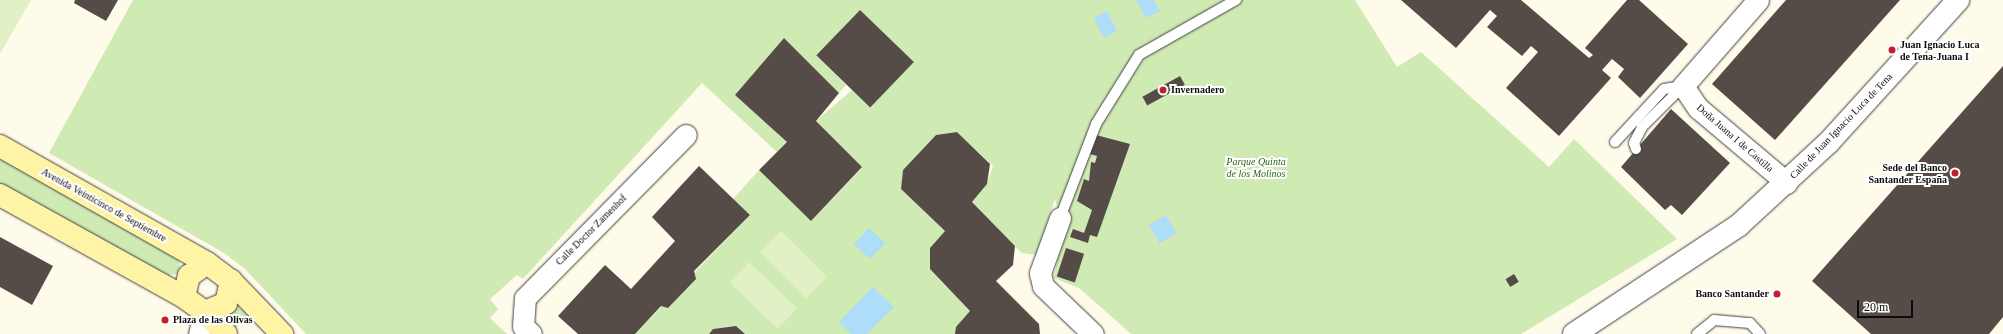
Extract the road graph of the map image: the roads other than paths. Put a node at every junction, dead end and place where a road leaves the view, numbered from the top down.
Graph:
1 (1236, 0) edge
2 (1758, 0) edge
3 (1958, 0) edge
4 (1682, 86) junction
5 (686, 135) dead end
6 (1616, 142) dead end
7 (0, 146) edge
8 (1636, 149) dead end
9 (1787, 183) junction
10 (0, 195) edge
11 (1060, 218) joint
12 (207, 263) junction
13 (231, 281) junction
14 (184, 297) junction
15 (205, 312) junction
16 (199, 334) edge
17 (226, 334) edge
18 (282, 334) edge
19 (531, 334) edge
20 (1093, 334) edge
21 (1574, 334) edge
22 (1697, 334) edge
23 (1760, 334) edge

1 - 11 lane
2 - 4 street
3 - 9 street, Calle de Juan Ignacio Luca de Tena
4 - 6 lane
4 - 8 lane
4 - 9 street, Doña Juana I de Castilla
5 - 19 street, Calle Doctor Zamenhof
7 - 12 main road, Avenida Veinticinco de Septiembre
9 - 21 street, Calle de Juan Ignacio Luca de Tena
10 - 14 main road
11 - 20 street
12 - 13 main road, Avenida Veinticinco de Septiembre
12 - 14 main road
13 - 15 main road
13 - 18 main road, Avenida Veinticinco de Septiembre
14 - 15 main road
15 - 16 street
15 - 17 main road
22 - 23 lane

